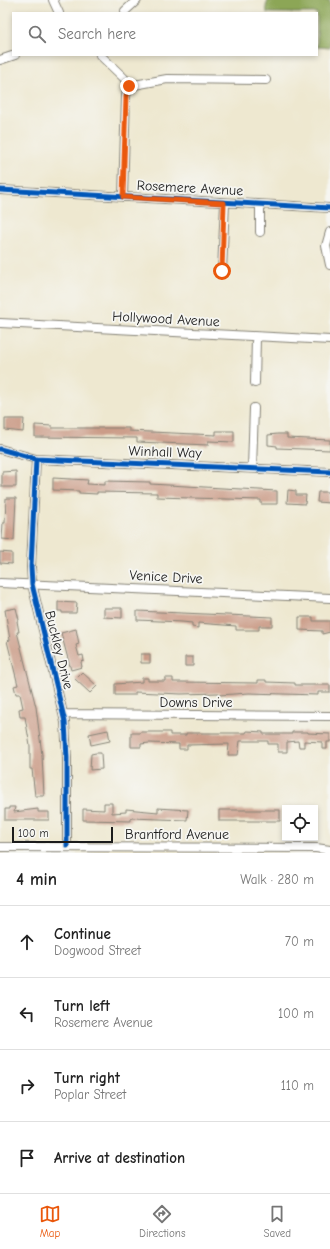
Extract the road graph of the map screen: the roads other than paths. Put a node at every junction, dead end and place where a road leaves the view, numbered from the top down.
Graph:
1 (53, 0) edge
2 (137, 0) edge
3 (125, 11) dead end
4 (59, 12) edge
5 (12, 56) edge
6 (101, 56) edge
7 (0, 60) edge
8 (266, 80) dead end
9 (129, 86) junction
10 (0, 190) edge
11 (123, 197) junction
12 (224, 203) junction
13 (260, 205) junction
14 (330, 208) edge
15 (260, 232) dead end
16 (330, 232) edge
17 (330, 265) edge
18 (222, 271) dead end
19 (0, 323) edge
20 (256, 337) junction
21 (330, 340) edge
22 (255, 383) dead end
23 (254, 408) dead end
24 (0, 449) edge
25 (36, 459) junction
26 (252, 468) junction
27 (330, 472) edge
28 (0, 583) edge
29 (32, 584) junction
30 (330, 598) edge
31 (63, 714) junction
32 (330, 716) edge
33 (67, 846) junction
34 (0, 847) edge
35 (330, 850) edge

1 - 4 street
2 - 3 street
5 - 7 street
6 - 9 street
8 - 9 street
9 - 11 street
10 - 11 street, Rosemere Avenue
11 - 12 street, Rosemere Avenue
12 - 13 street, Rosemere Avenue
12 - 18 street
13 - 14 street, Rosemere Avenue
13 - 15 street
16 - 17 street
19 - 20 street, Hollywood Avenue
20 - 21 street, Hollywood Avenue
20 - 22 street
23 - 26 street
24 - 25 street, Winhall Way
25 - 26 street, Winhall Way
25 - 29 street, Buckley Drive
26 - 27 street, Winhall Way
28 - 29 street, Venice Drive
29 - 30 street, Venice Drive
29 - 31 street, Buckley Drive
31 - 32 street, Downs Drive
31 - 33 street, Buckley Drive
33 - 34 street, Brantford Avenue
33 - 35 street, Brantford Avenue

